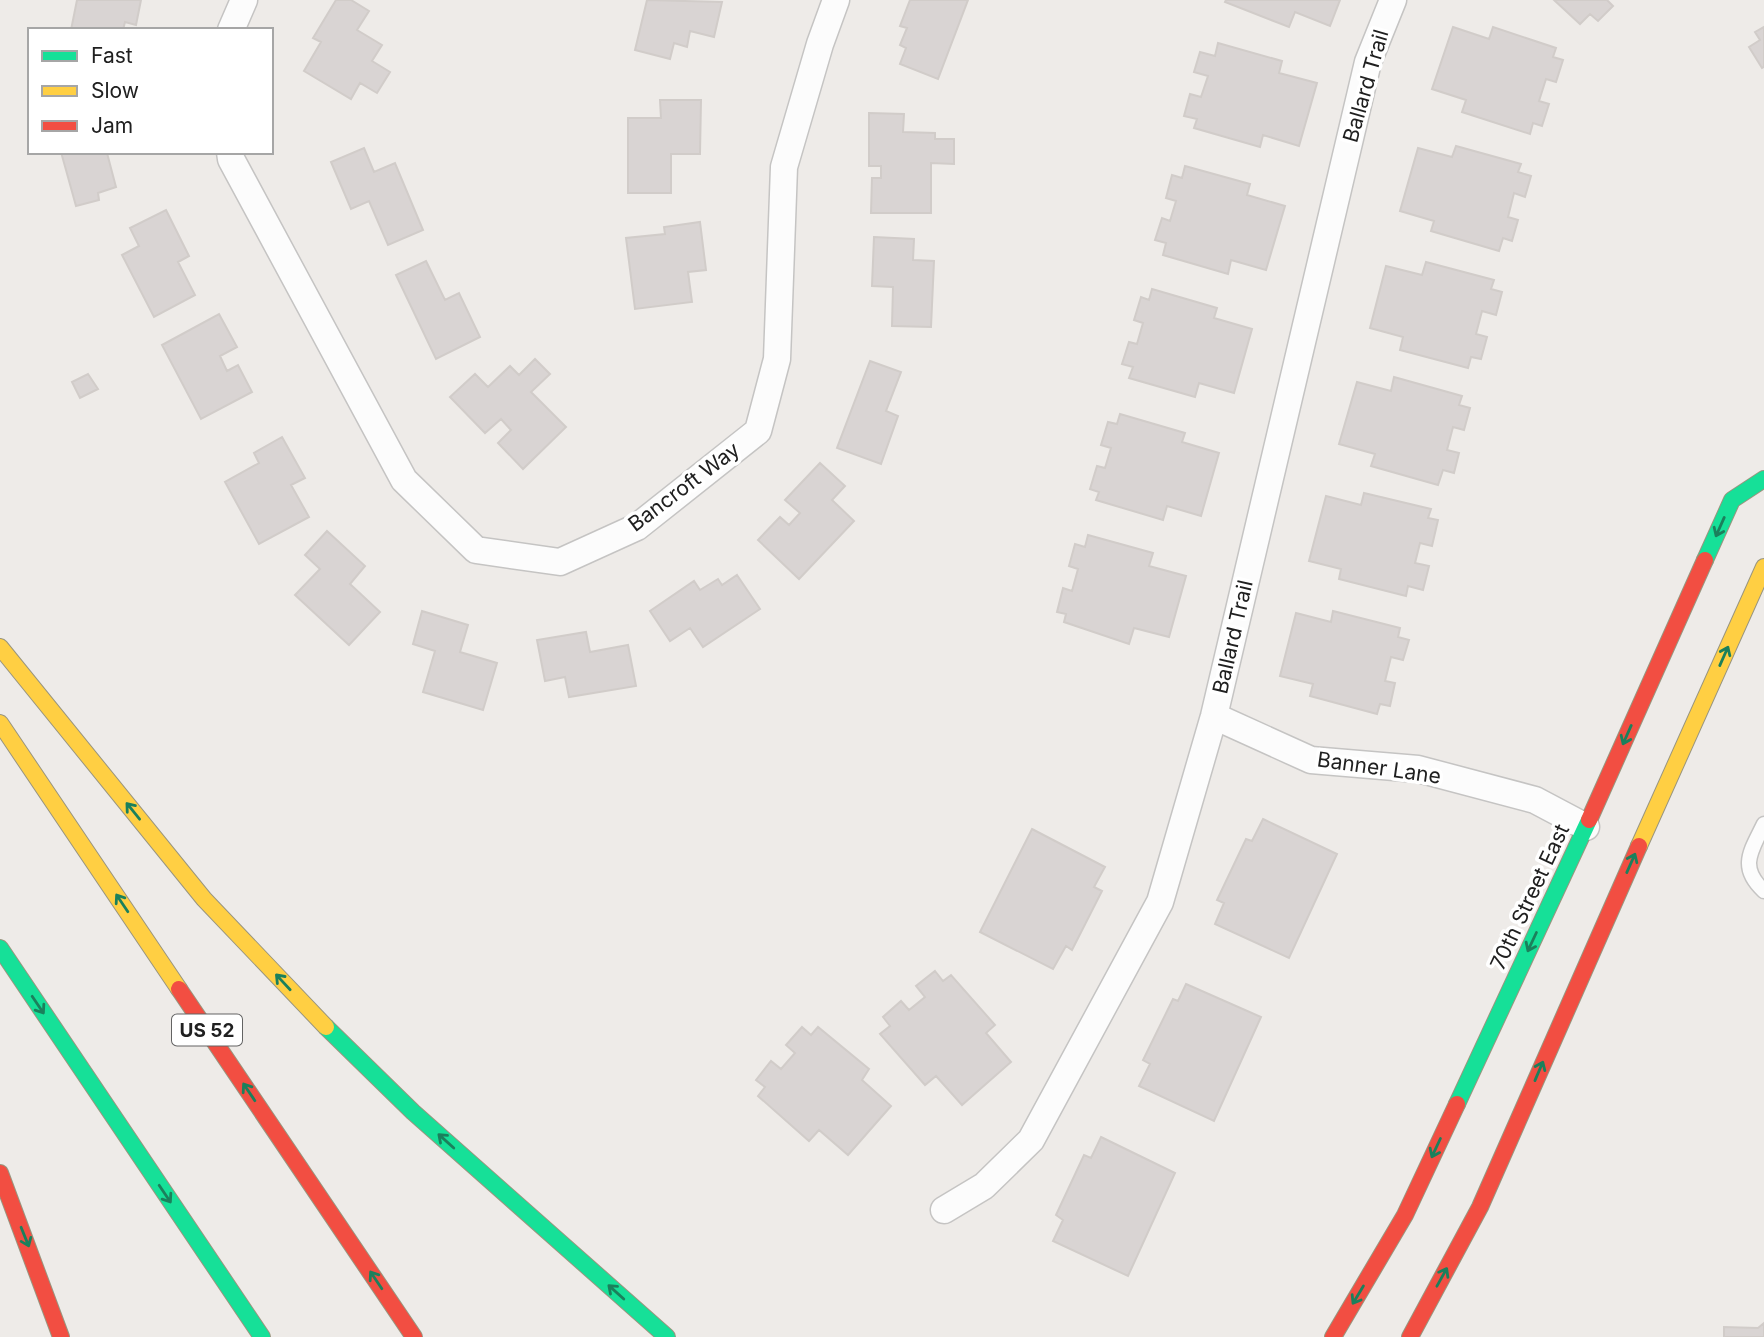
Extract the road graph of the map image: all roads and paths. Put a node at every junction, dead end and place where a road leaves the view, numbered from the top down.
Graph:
1 (244, 0) edge
2 (836, 0) edge
3 (1393, 0) edge
4 (231, 28) edge
5 (230, 154) edge
6 (1764, 479) edge
7 (1764, 567) edge
8 (0, 647) edge
9 (1214, 716) junction
10 (0, 723) edge
11 (1764, 824) edge
12 (1586, 827) junction
13 (1764, 891) edge
14 (0, 948) edge
15 (0, 1174) edge
16 (944, 1210) dead end
17 (61, 1337) edge
18 (262, 1337) edge
19 (414, 1337) edge
20 (667, 1337) edge
21 (1333, 1337) edge
22 (1410, 1337) edge

1 - 4 street
2 - 5 street, Bancroft Way
3 - 9 street, Ballard Trail
6 -> 12 main road, 70th Street East
22 -> 7 main road
20 -> 8 main road
9 - 12 street, Banner Lane
9 - 16 street, Ballard Trail
19 -> 10 main road, US 52
11 - 13 lane
12 -> 21 main road, 70th Street East
14 -> 18 main road
15 -> 17 main road

